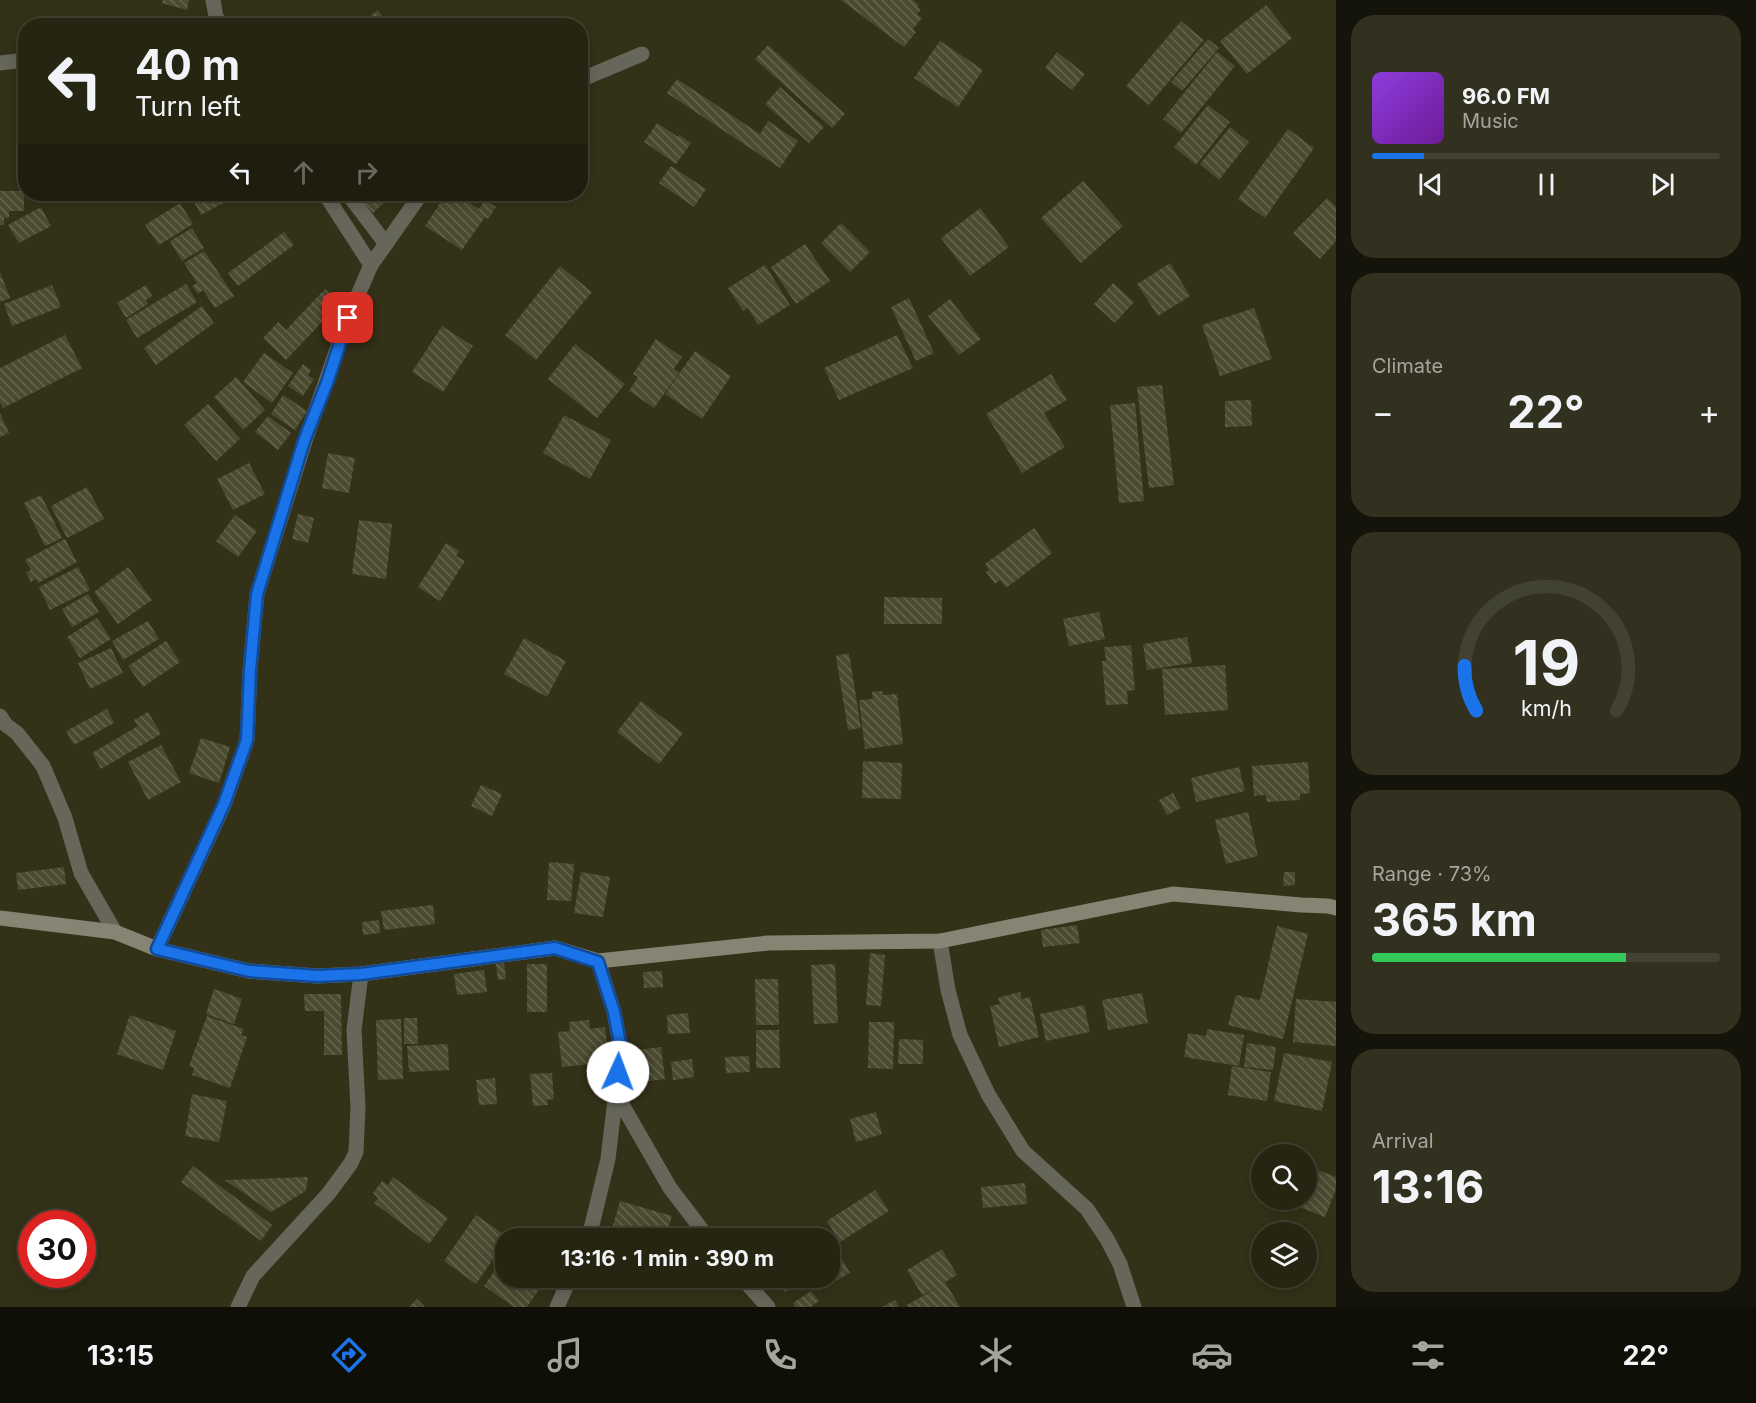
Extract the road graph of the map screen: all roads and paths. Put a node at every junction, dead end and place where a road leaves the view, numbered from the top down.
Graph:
1 (213, 0) edge
2 (217, 18) edge
3 (642, 54) dead end
4 (18, 61) edge
5 (0, 63) edge
6 (588, 77) edge
7 (330, 201) edge
8 (353, 201) edge
9 (416, 201) edge
10 (386, 244) junction
11 (371, 265) junction
12 (0, 716) edge
13 (1336, 908) edge
14 (0, 918) edge
15 (115, 932) junction
16 (940, 941) junction
17 (157, 949) junction
18 (598, 962) junction
19 (361, 974) junction
20 (616, 1094) junction
21 (591, 1228) edge
22 (701, 1228) edge
23 (566, 1288) edge
24 (751, 1288) edge
25 (238, 1307) edge
26 (557, 1307) edge
27 (768, 1307) edge
28 (1134, 1307) edge

1 - 2 street
3 - 6 street
4 - 5 street
7 - 11 street
8 - 10 street
9 - 10 street
10 - 11 street
11 - 17 street
12 - 15 street
13 - 16 street
14 - 15 street
15 - 17 street
16 - 18 street
16 - 28 street
17 - 19 street
18 - 19 street
18 - 20 street
19 - 25 street
20 - 21 street
20 - 22 street
23 - 26 street
24 - 27 street

